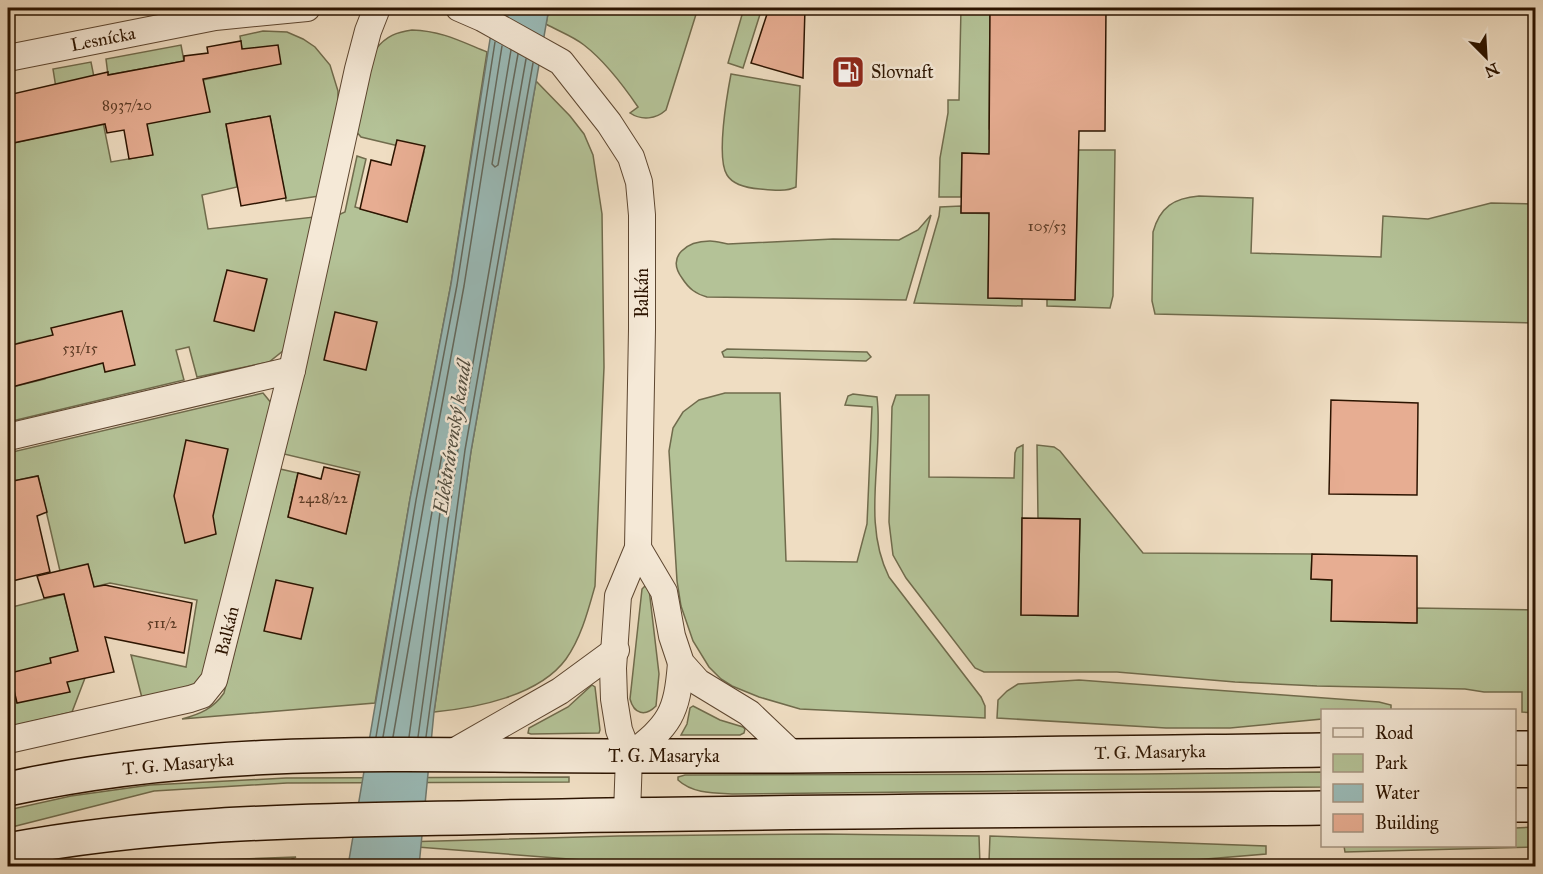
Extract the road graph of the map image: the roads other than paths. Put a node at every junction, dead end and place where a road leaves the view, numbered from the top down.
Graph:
1 (307, 8) edge
2 (377, 8) edge
3 (459, 8) edge
4 (8, 58) edge
5 (292, 370) junction
6 (8, 437) edge
7 (638, 548) junction
8 (616, 650) junction
9 (681, 663) junction
10 (8, 740) edge
11 (1516, 748) edge
12 (1536, 748) edge
13 (1321, 750) edge
14 (448, 755) junction
15 (793, 755) junction
16 (628, 756) junction
17 (8, 789) edge
18 (1516, 805) edge
19 (1536, 805) edge
20 (1321, 808) edge
21 (627, 814) junction
22 (8, 850) edge

1 - 4 street, Lesnícka
2 - 5 street, Balkán
3 - 7 street, Balkán
5 - 6 street
5 - 10 street, Balkán
7 - 8 street, Balkán
7 - 9 street
8 - 14 street
8 - 16 street, Balkán
9 - 15 street
9 - 16 street
11 - 12 street
13 - 15 street, T. G. Masaryka
14 - 16 street, T. G. Masaryka
14 - 17 street, T. G. Masaryka
15 - 16 street, T. G. Masaryka
16 - 21 street, Balkán
18 - 19 street
20 - 21 street
21 - 22 street

